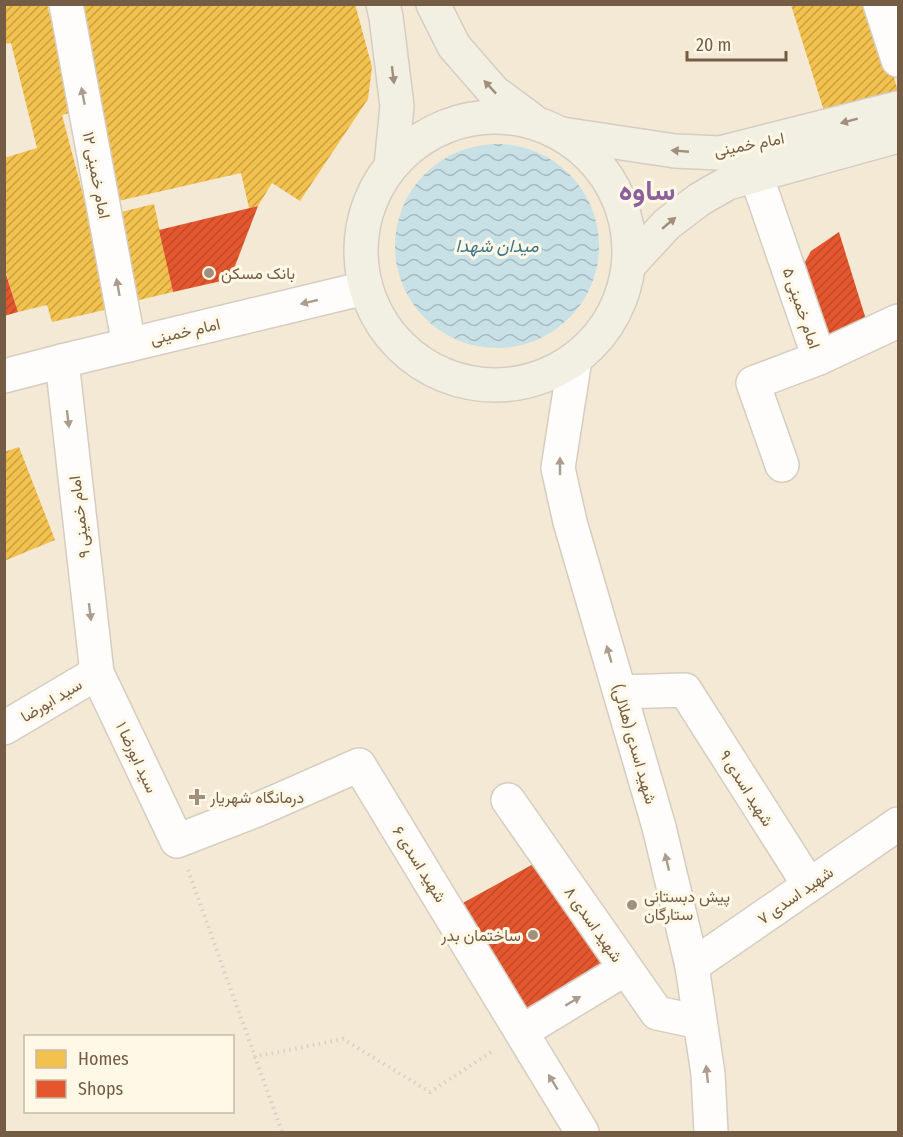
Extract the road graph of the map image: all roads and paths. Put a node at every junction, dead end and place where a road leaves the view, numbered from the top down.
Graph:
1 (66, 4) edge
2 (880, 4) edge
3 (433, 5) edge
4 (385, 11) edge
5 (898, 60) edge
6 (898, 108) edge
7 (548, 128) junction
8 (898, 136) edge
9 (391, 166) junction
10 (756, 175) junction
11 (629, 265) junction
12 (366, 288) junction
13 (898, 321) edge
14 (129, 345) junction
15 (819, 358) junction
16 (575, 359) junction
17 (62, 360) junction
18 (4, 376) edge
19 (782, 465) dead end
20 (97, 673) junction
21 (620, 692) junction
22 (4, 728) edge
23 (508, 800) dead end
24 (898, 824) edge
25 (177, 841) junction
26 (809, 885) junction
27 (692, 966) junction
28 (625, 969) junction
29 (699, 1022) junction
30 (523, 1031) junction
31 (254, 1057) junction
32 (282, 1132) edge
33 (582, 1132) edge
34 (711, 1132) edge

14 -> 1 street, امام خمینی ۱۲
2 - 5 street
7 -> 3 main road
4 -> 9 main road
6 -> 7 main road, امام خمینی
7 - 9 main road
7 - 11 main road
8 - 10 main road, امام خمینی
9 - 12 main road
11 -> 10 main road, امام خمینی
10 - 15 street, امام خمینی ۵
11 - 16 main road
12 -> 14 street, امام خمینی
12 - 16 main road
13 - 15 street, امام خمینی ۵
14 - 17 street, امام خمینی
15 - 19 street
21 -> 16 street, شهید اسدی (هلالی)
17 - 18 street, امام خمینی
17 -> 20 street, امام خمینی ۹
20 - 22 street, سید ابورضا
20 - 25 street, سید ابورضا ۱
21 - 26 street, شهید اسدی ۹
27 -> 21 street, شهید اسدی (هلالی)
23 - 28 street, شهید اسدی ۸
24 - 26 street, شهید اسدی ۷
25 - 30 street, شهید اسدی ۶
25 - 31 path
26 - 27 street, شهید اسدی ۷
27 - 29 street, شهید اسدی (هلالی)
28 - 29 street, شهید اسدی ۸
30 -> 28 street
34 -> 29 street, شهید اسدی (هلالی)
30 - 31 path
33 -> 30 street, شهید اسدی ۶
31 - 32 path

